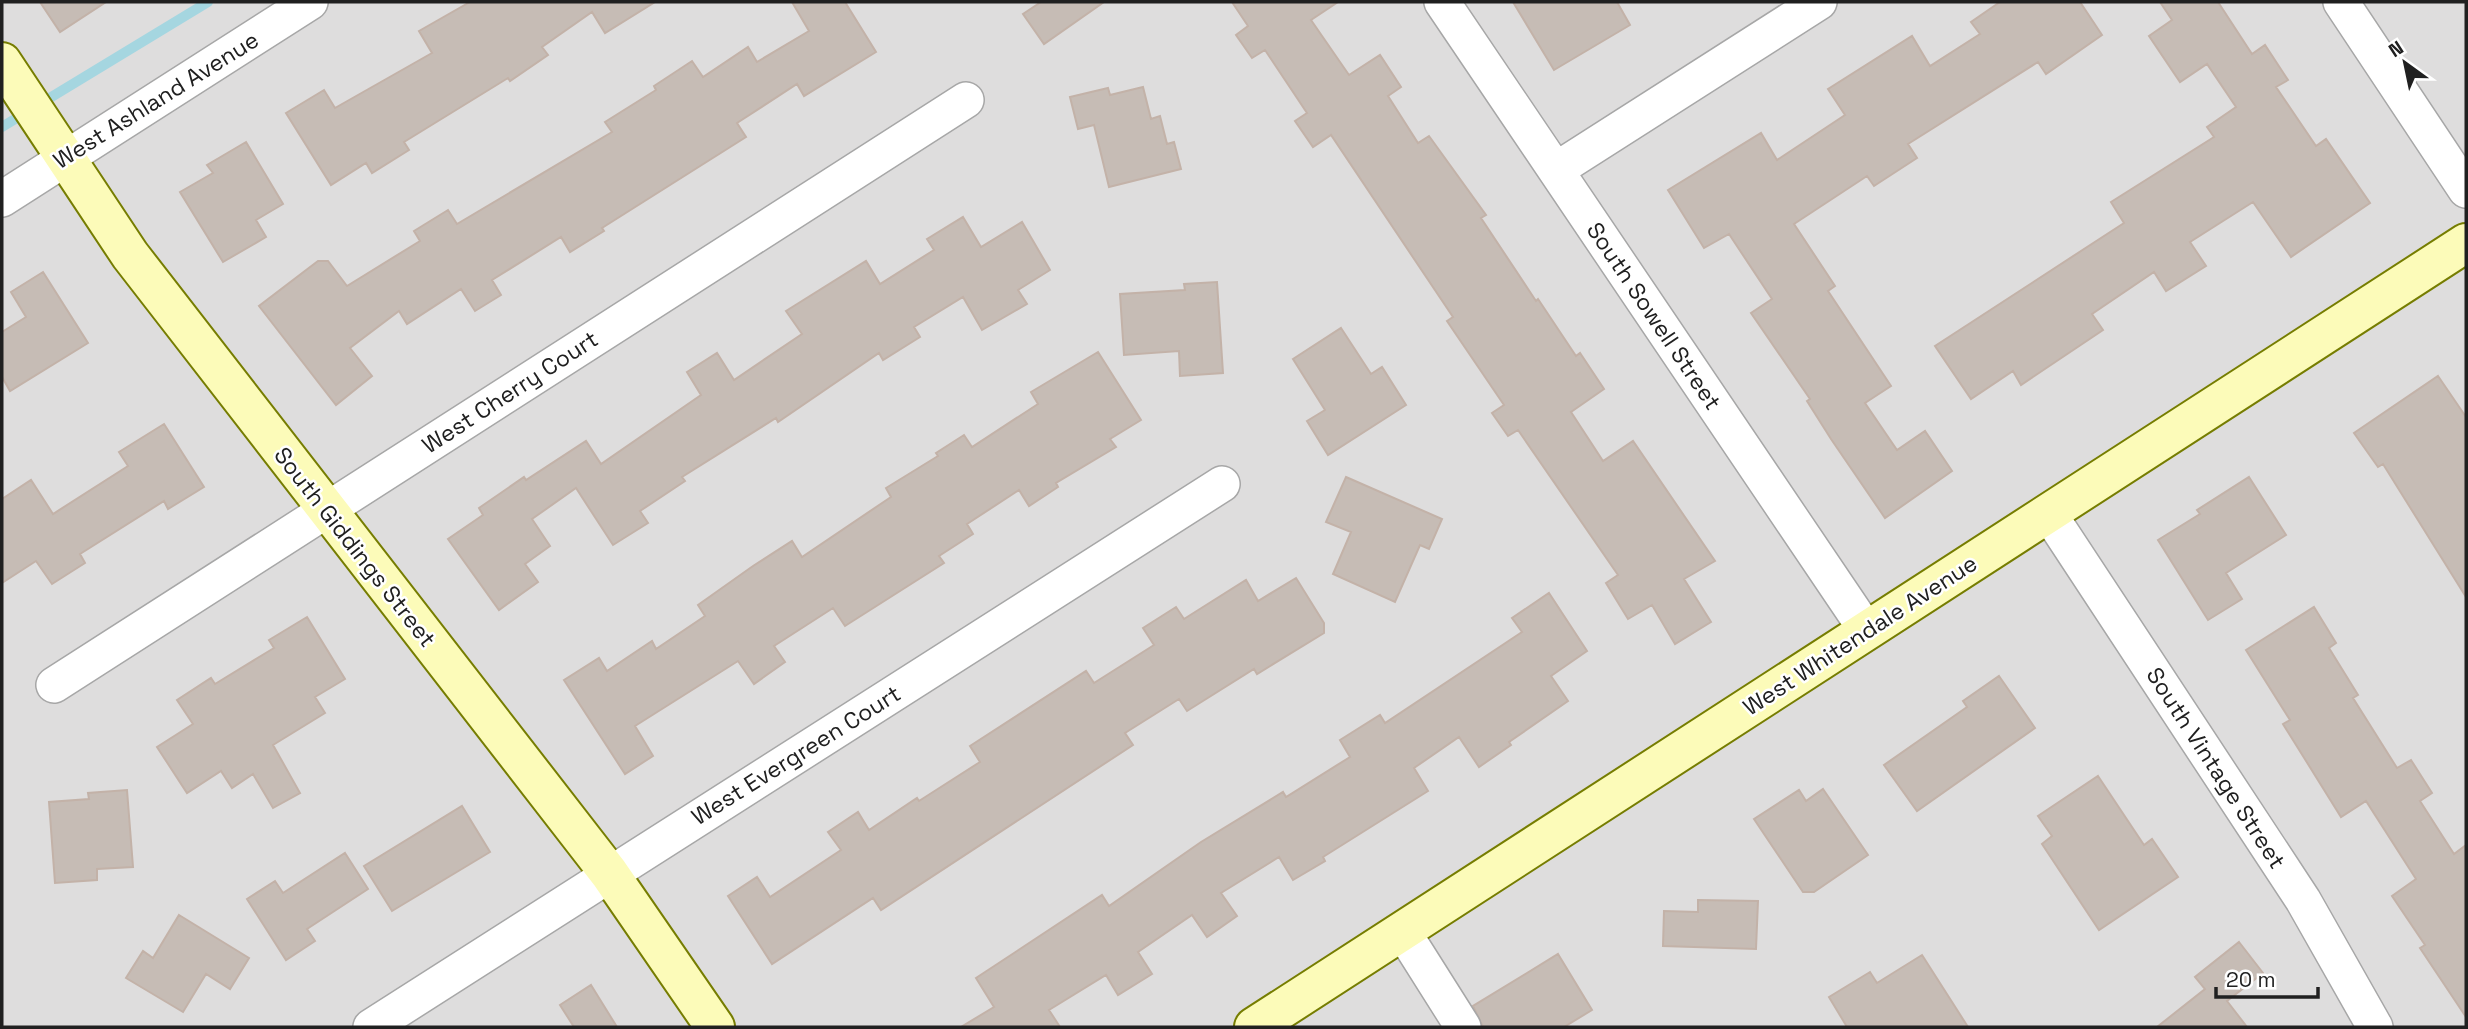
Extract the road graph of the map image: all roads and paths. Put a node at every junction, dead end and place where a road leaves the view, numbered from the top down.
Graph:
1 (310, 2) edge
2 (1442, 2) edge
3 (1819, 2) edge
4 (2341, 2) edge
5 (2, 62) edge
6 (966, 100) dead end
7 (66, 156) junction
8 (1556, 170) junction
9 (2466, 190) edge
10 (2, 199) edge
11 (2466, 243) edge
12 (1222, 484) dead end
13 (326, 510) junction
14 (2049, 514) junction
15 (1867, 631) junction
16 (54, 685) dead end
17 (609, 873) junction
18 (1403, 932) junction
19 (371, 1027) edge
20 (715, 1027) edge
21 (1254, 1027) edge
22 (1463, 1027) edge
23 (2375, 1027) edge

1 - 7 street, West Ashland Avenue
2 - 8 street, South Sowell Street
3 - 8 street
4 - 9 street
5 - 7 street, South Giddings Street
6 - 13 street, West Cherry Court
7 - 10 street, West Ashland Avenue
7 - 13 street, South Giddings Street
8 - 15 street, South Sowell Street
11 - 14 street, West Whitendale Avenue
12 - 17 street, West Evergreen Court
13 - 16 street, West Cherry Court
13 - 17 street, South Giddings Street
14 - 15 street, West Whitendale Avenue
14 - 23 street, South Vintage Street
15 - 18 street, West Whitendale Avenue
17 - 19 street, West Evergreen Court
17 - 20 street, South Giddings Street
18 - 21 street, West Whitendale Avenue
18 - 22 street

